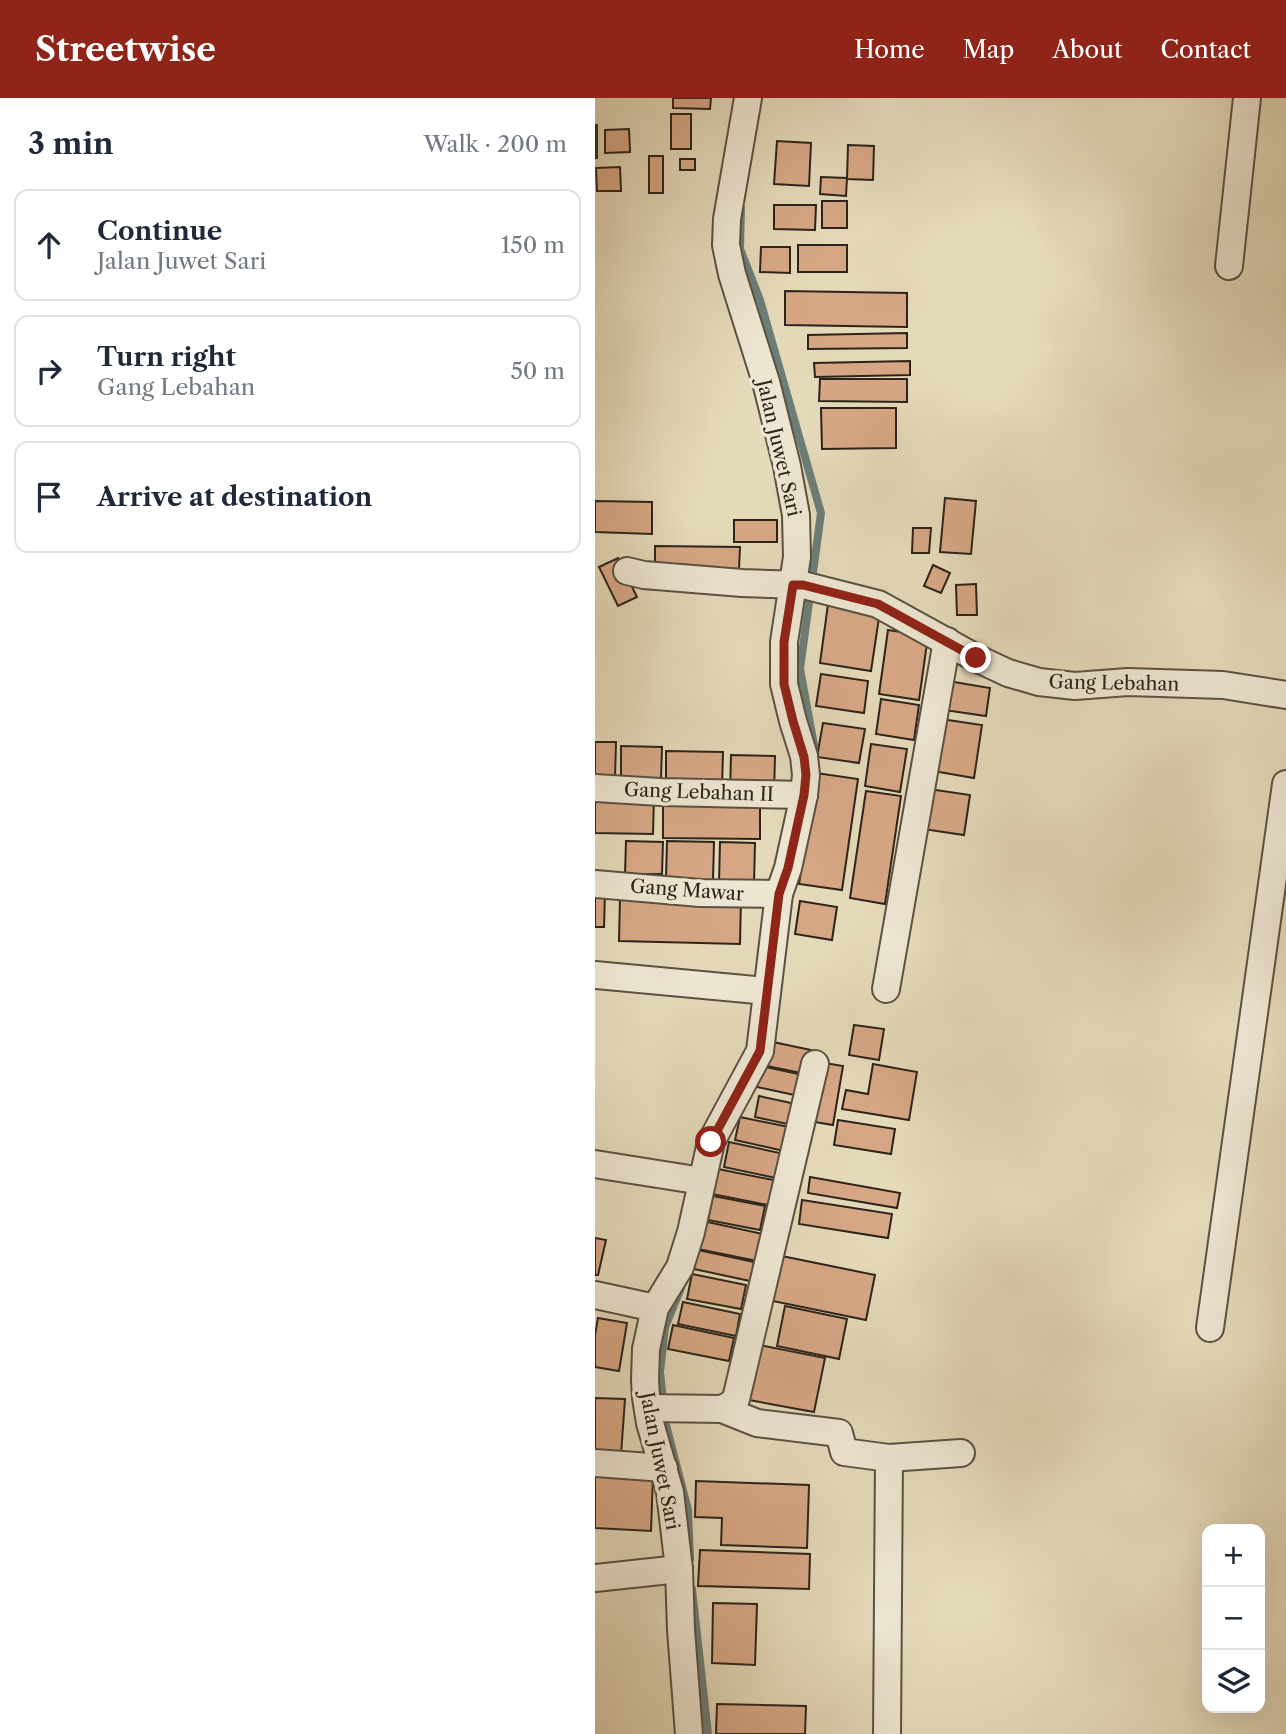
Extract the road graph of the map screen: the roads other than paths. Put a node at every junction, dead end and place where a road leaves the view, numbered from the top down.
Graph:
1 (748, 98) edge
2 (1247, 98) edge
3 (1229, 267) dead end
4 (627, 571) dead end
5 (807, 587) junction
6 (947, 641) junction
7 (1286, 695) edge
8 (1286, 784) edge
9 (595, 788) edge
10 (804, 795) junction
11 (595, 884) edge
12 (779, 894) junction
13 (595, 975) edge
14 (886, 989) dead end
15 (767, 991) junction
16 (815, 1065) dead end
17 (595, 1164) edge
18 (702, 1181) junction
19 (595, 1294) edge
20 (655, 1308) junction
21 (1210, 1328) dead end
22 (648, 1408) junction
23 (722, 1409) junction
24 (961, 1453) dead end
25 (889, 1458) junction
26 (595, 1463) edge
27 (664, 1468) junction
28 (679, 1569) junction
29 (595, 1578) edge
30 (689, 1734) edge
31 (887, 1734) edge

1 - 5 street, Jalan Juwet Sari
2 - 3 street
4 - 5 street, Gang Lebahan
5 - 6 street, Gang Lebahan
5 - 10 street, Jalan Juwet Sari
6 - 7 street, Gang Lebahan
6 - 14 street
8 - 21 street
9 - 10 street, Gang Lebahan II
10 - 12 street, Jalan Juwet Sari
11 - 12 street, Gang Mawar
12 - 15 street, Jalan Juwet Sari
13 - 15 street
15 - 18 street, Jalan Juwet Sari
16 - 23 street
17 - 18 street
18 - 20 street, Jalan Juwet Sari
19 - 20 street
20 - 22 street, Jalan Juwet Sari
22 - 23 street
22 - 27 street, Jalan Juwet Sari
23 - 25 street
24 - 25 street
25 - 31 street
26 - 27 street
27 - 28 street, Jalan Juwet Sari
28 - 29 street
28 - 30 street, Jalan Juwet Sari

